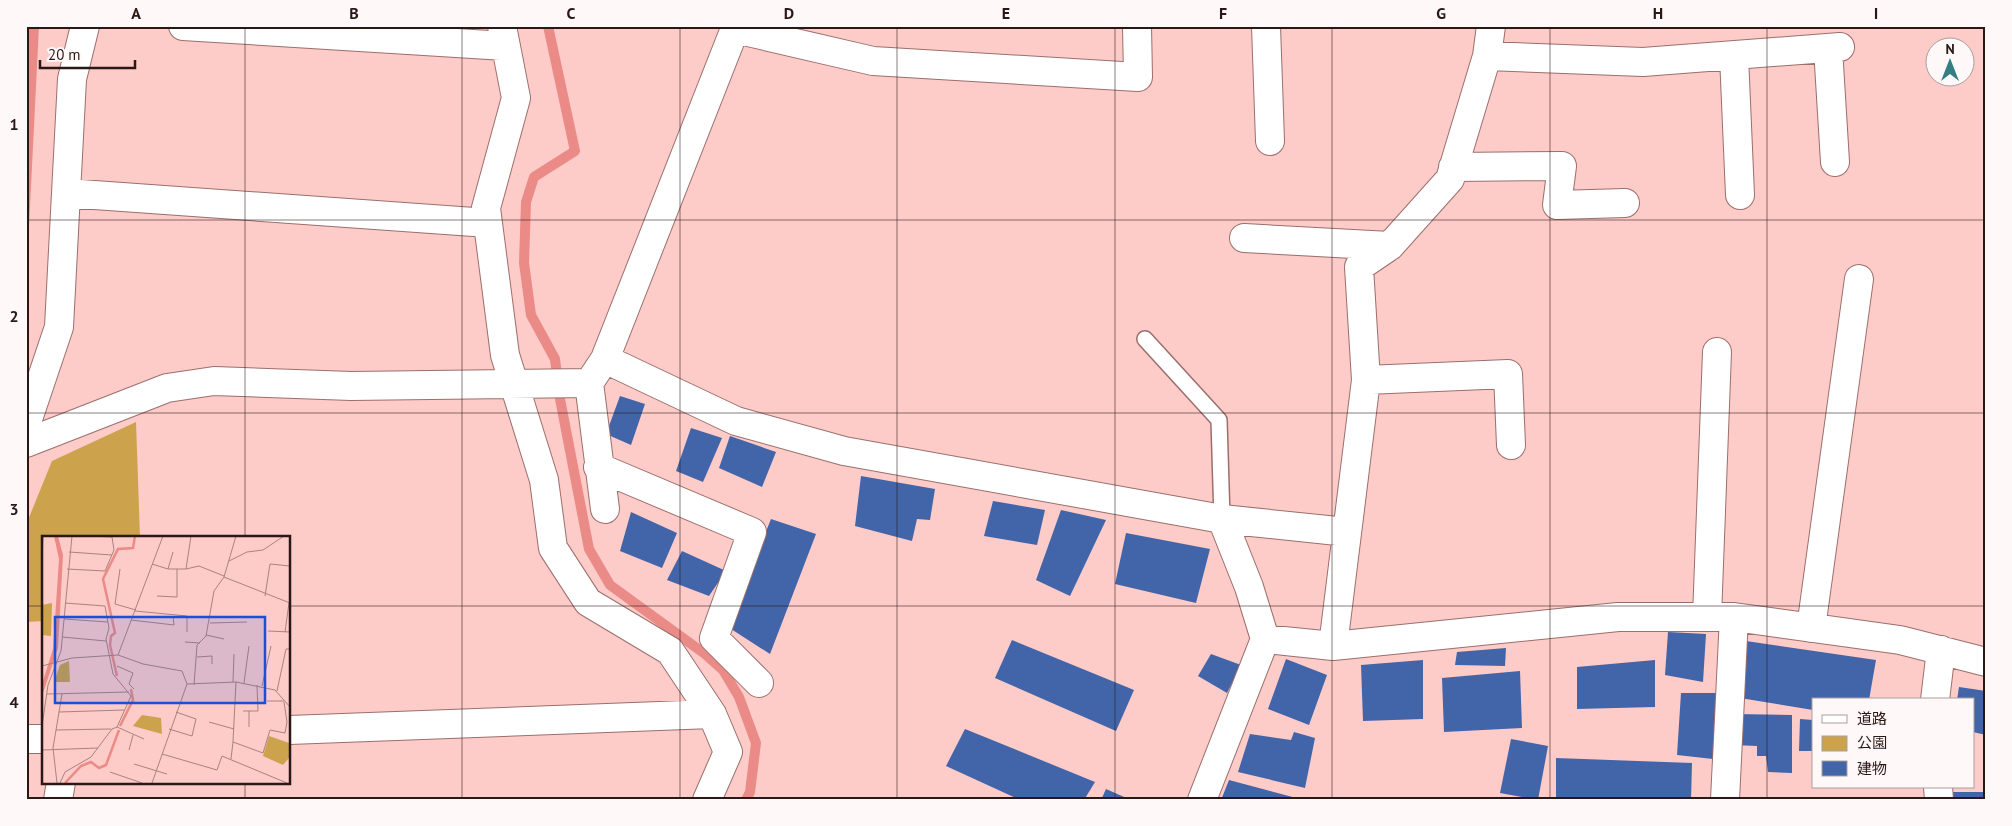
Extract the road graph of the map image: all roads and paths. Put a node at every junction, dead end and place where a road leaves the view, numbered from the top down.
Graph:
1 (85, 26) edge
2 (183, 26) edge
3 (1136, 26) edge
4 (1266, 26) edge
5 (1491, 26) edge
6 (735, 28) edge
7 (504, 36) edge
8 (1487, 56) junction
9 (1734, 56) junction
10 (1270, 140) dead end
11 (1835, 162) dead end
12 (1453, 167) junction
13 (66, 193) junction
14 (1740, 195) dead end
15 (1625, 203) dead end
16 (488, 223) junction
17 (1244, 238) dead end
18 (1390, 246) junction
19 (1860, 279) dead end
20 (1145, 339) dead end
21 (1717, 352) dead end
22 (605, 359) junction
23 (1366, 380) junction
24 (513, 383) junction
25 (588, 383) junction
26 (26, 425) edge
27 (26, 443) edge
28 (1510, 445) dead end
29 (598, 466) junction
30 (605, 509) dead end
31 (1222, 519) junction
32 (1347, 532) junction
33 (1707, 617) junction
34 (1734, 617) junction
35 (1811, 628) junction
36 (1265, 639) junction
37 (1333, 646) junction
38 (1941, 650) junction
39 (1985, 657) edge
40 (758, 683) dead end
41 (1934, 698) edge
42 (712, 714) junction
43 (290, 730) edge
44 (26, 739) edge
45 (42, 739) edge
46 (61, 784) edge
47 (58, 800) edge
48 (707, 800) edge
49 (1202, 800) edge
50 (1725, 800) edge

1 - 13 street
2 - 7 street
3 - 6 street
4 - 10 street
5 - 8 street
6 - 22 street
7 - 16 street
8 - 9 street
8 - 12 street
9 - 11 street
9 - 14 street
12 - 15 street
12 - 18 street
13 - 16 street
13 - 26 street
16 - 24 street
17 - 18 street
18 - 23 street
19 - 35 street
20 - 31 lane
21 - 33 street
22 - 25 street
22 - 31 street
23 - 28 street
23 - 32 street
24 - 25 street
24 - 27 street
24 - 42 street
25 - 29 street
29 - 30 street
29 - 40 street
31 - 32 street
31 - 36 street
32 - 37 street
33 - 34 street
33 - 37 street
34 - 35 street
34 - 50 street
35 - 38 street
36 - 37 street
36 - 49 street
38 - 39 street
38 - 41 street
42 - 43 street
42 - 48 street
44 - 45 street
46 - 47 street

